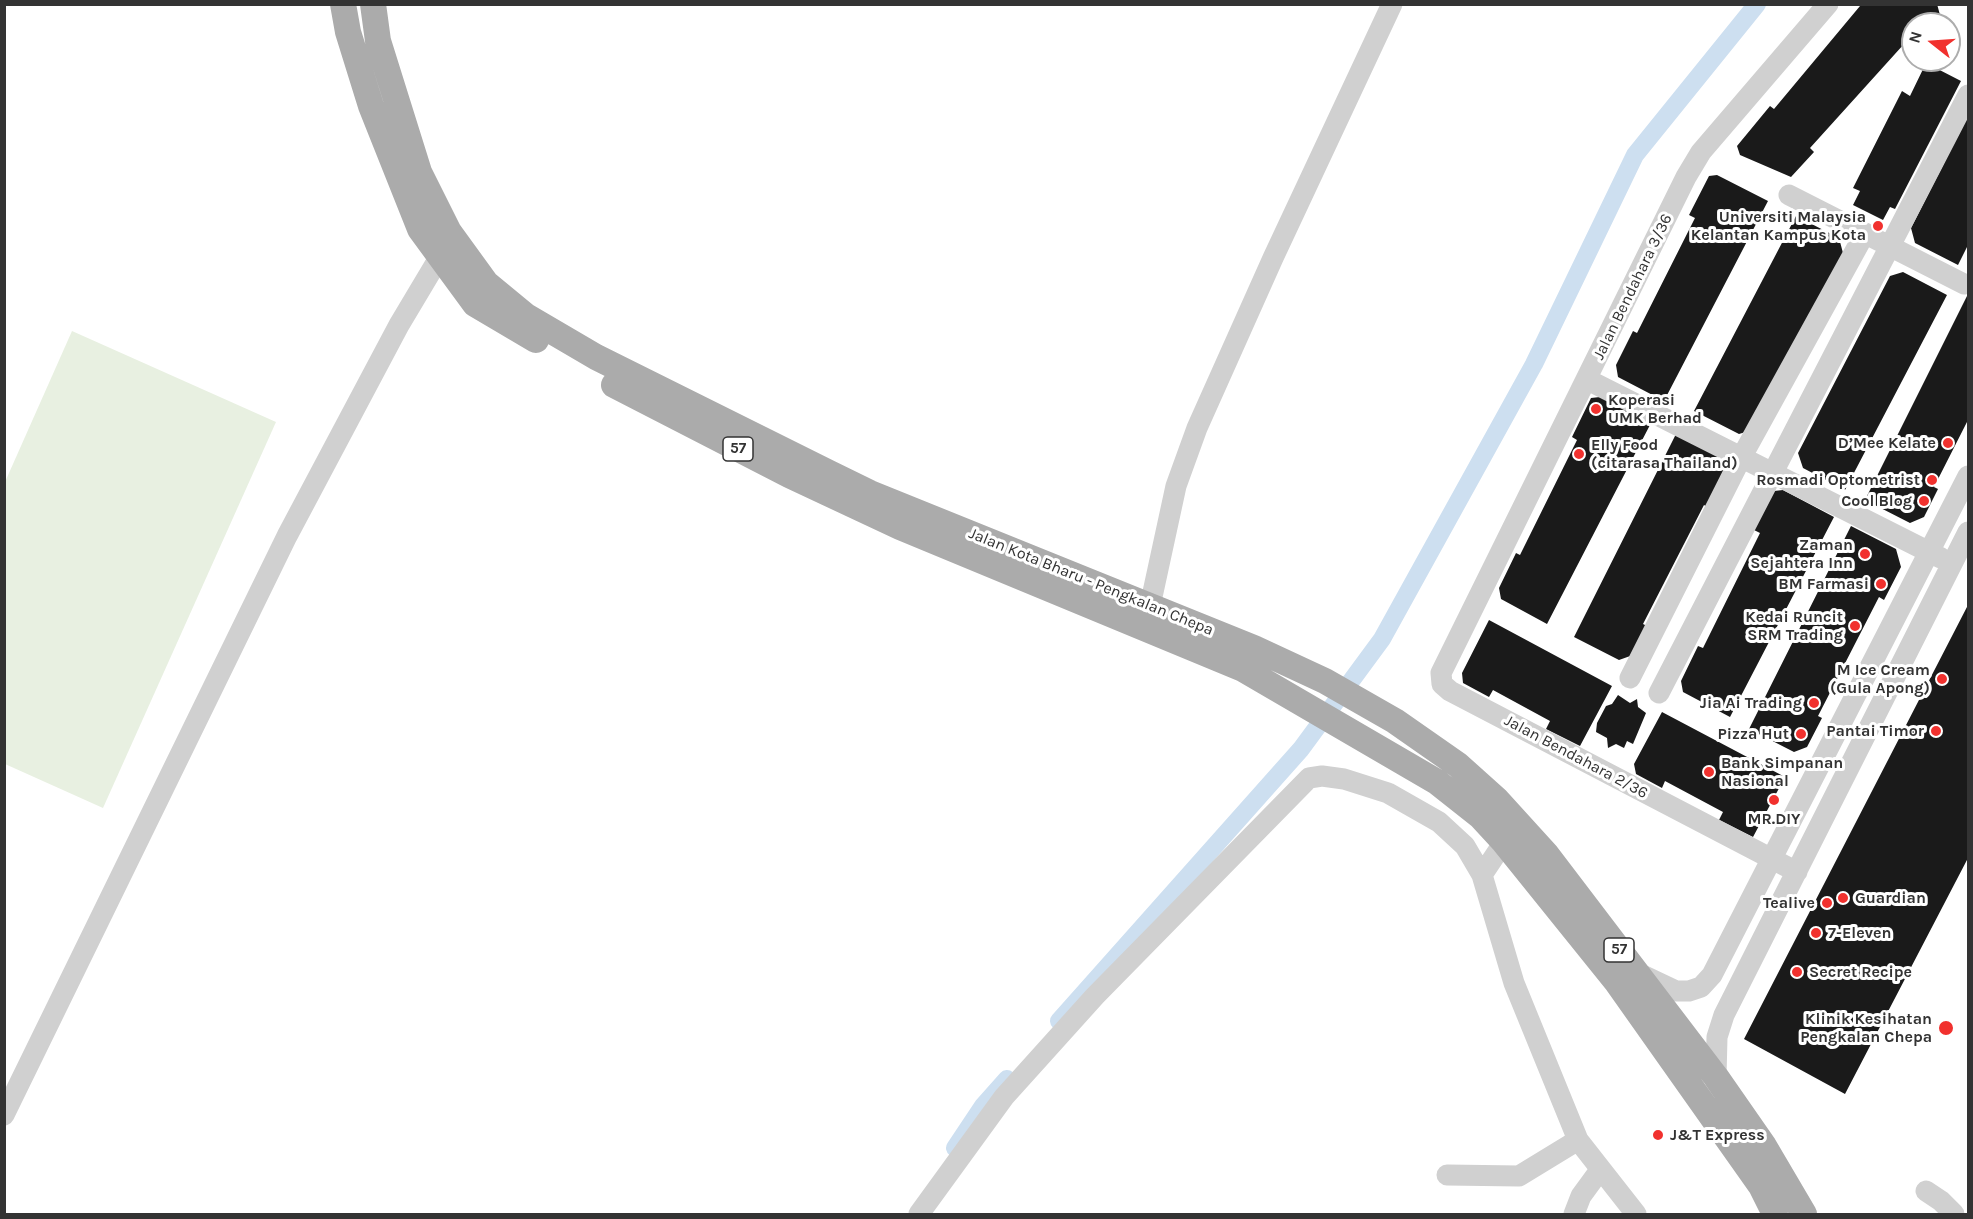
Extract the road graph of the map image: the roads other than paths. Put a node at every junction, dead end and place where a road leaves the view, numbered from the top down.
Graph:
1 (343, 4) edge
2 (373, 4) edge
3 (1392, 4) edge
4 (1828, 4) edge
5 (1968, 95) edge
6 (1789, 195) dead end
7 (1865, 233) junction
8 (1891, 247) junction
9 (439, 258) junction
10 (1964, 284) dead end
11 (1588, 380) junction
12 (1755, 432) junction
13 (1786, 448) junction
14 (1742, 458) junction
15 (1773, 473) junction
16 (1968, 476) edge
17 (1968, 532) edge
18 (1929, 553) junction
19 (1952, 564) junction
20 (1479, 597) joint
21 (1150, 606) junction
22 (1630, 678) dead end
23 (1659, 693) dead end
24 (1504, 842) junction
25 (1774, 860) junction
26 (1797, 872) junction
27 (1482, 875) junction
28 (1635, 971) junction
29 (1716, 1077) junction
30 (4, 1115) edge
31 (1578, 1140) junction
32 (1600, 1170) junction
33 (1446, 1175) dead end
34 (1926, 1191) dead end
35 (919, 1215) edge
36 (1574, 1215) edge
37 (1636, 1215) edge
38 (1775, 1215) edge
39 (1804, 1215) edge
40 (1954, 1215) edge

1 - 9 main road, Jalan Kota Bharu - Pengkalan Chepa / 57
2 - 21 main road, Jalan Kota Bharu - Pengkalan Chepa / 57
3 - 21 street
4 - 11 street, Jalan Bendahara 3/36
5 - 8 street
6 - 7 street
7 - 8 street
7 - 12 street
8 - 10 street
8 - 13 street
9 - 24 main road, Jalan Kota Bharu - Pengkalan Chepa / 57
9 - 30 street
11 - 14 street
11 - 20 street, Jalan Bendahara 3/36
12 - 13 street
12 - 14 street
13 - 15 street
14 - 15 street
14 - 22 street
15 - 18 street
15 - 23 street
16 - 18 street
17 - 19 street
18 - 19 street
18 - 25 street
19 - 26 street
20 - 25 street, Jalan Bendahara 2/36
21 - 28 main road, Jalan Kota Bharu - Pengkalan Chepa / 57
24 - 27 street
24 - 38 main road, Jalan Kota Bharu - Pengkalan Chepa / 57
25 - 26 street, Jalan Bendahara 2/36
25 - 28 street
26 - 29 street
27 - 31 street
27 - 35 street
28 - 29 main road, Jalan Kota Bharu - Pengkalan Chepa / 57
29 - 39 main road, Jalan Kota Bharu - Pengkalan Chepa / 57
31 - 32 street
31 - 33 street
32 - 36 street
32 - 37 street
34 - 40 street

